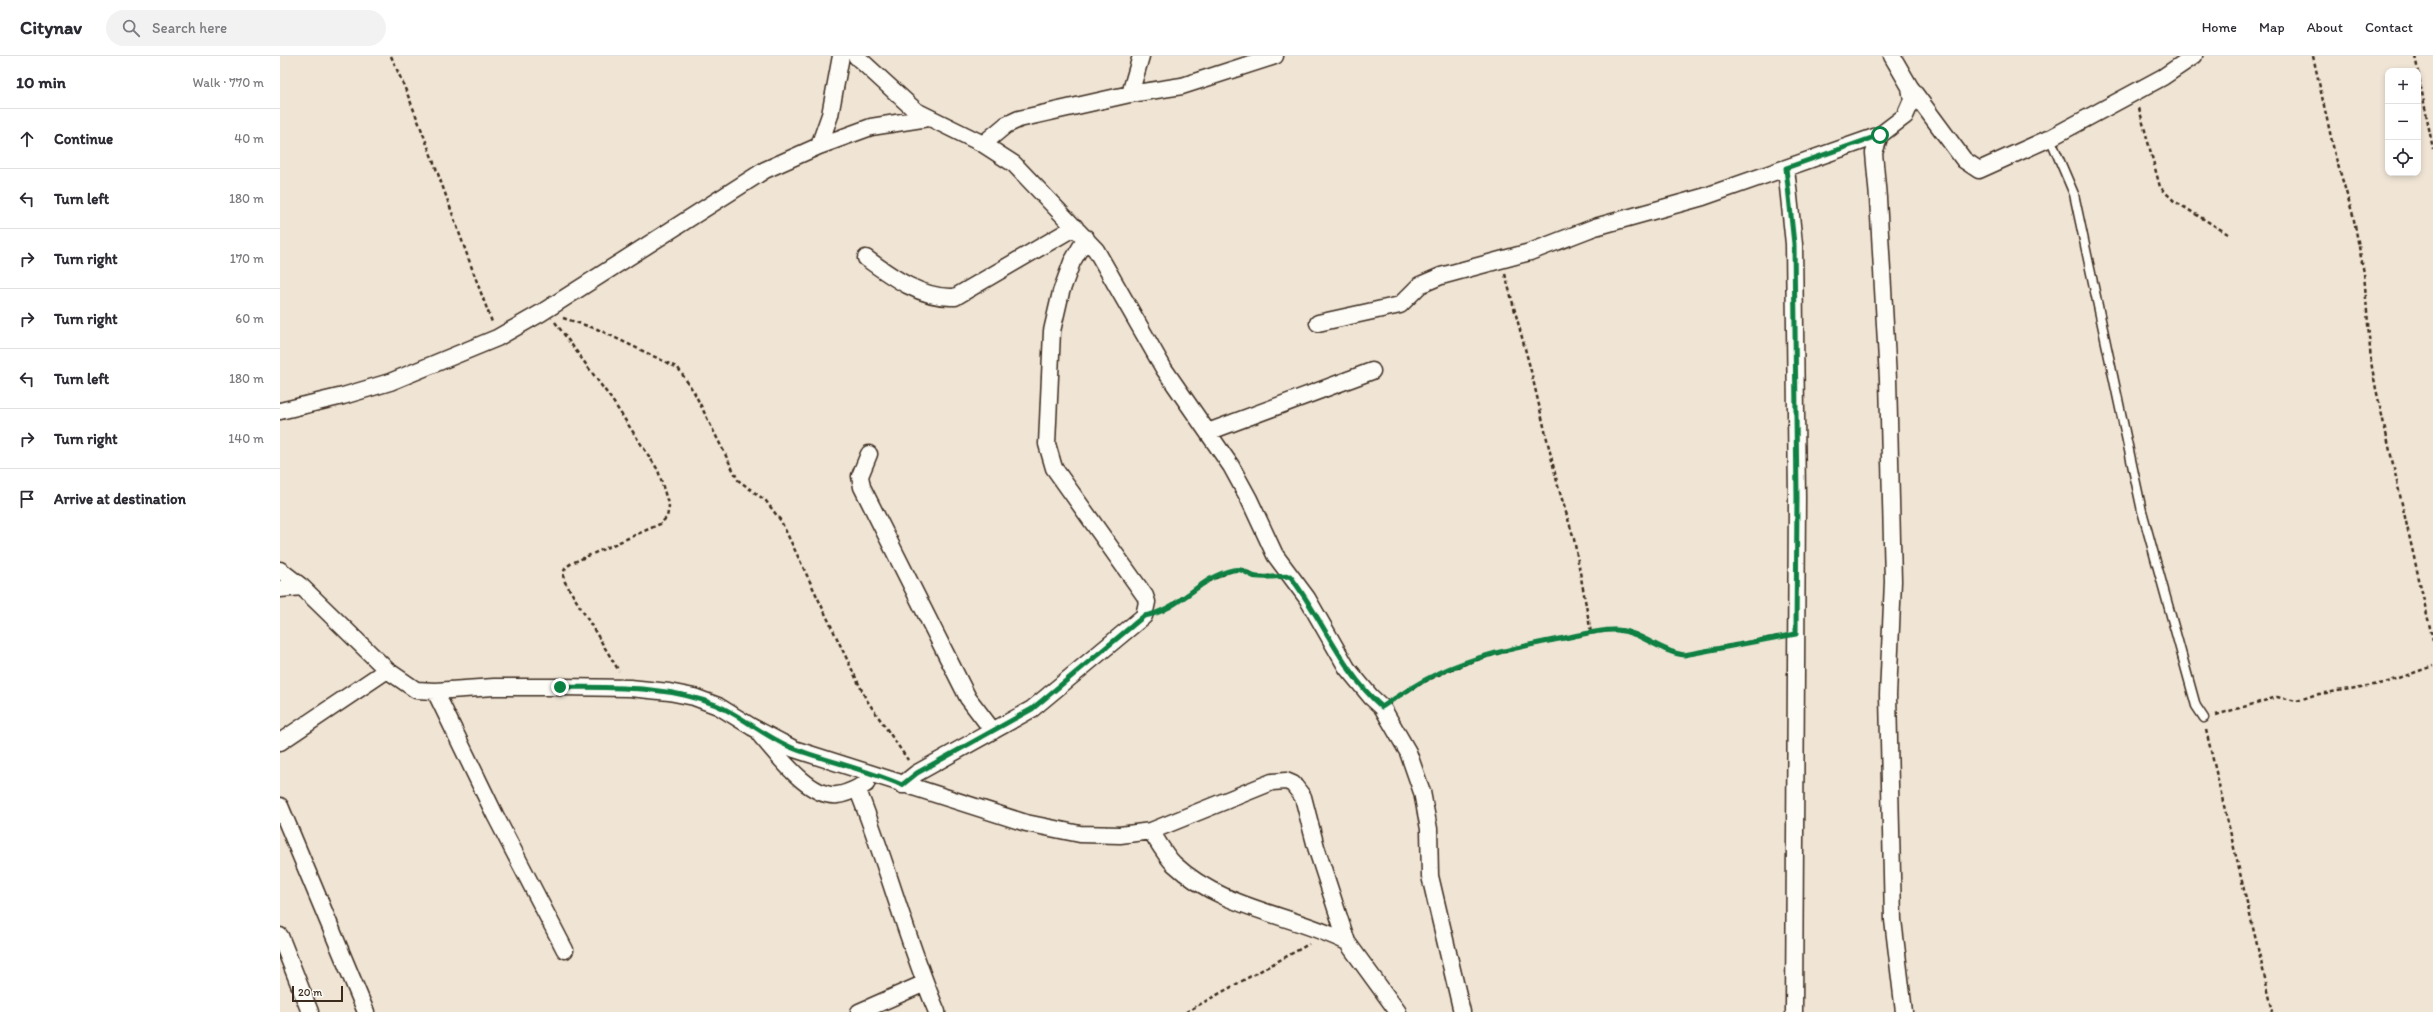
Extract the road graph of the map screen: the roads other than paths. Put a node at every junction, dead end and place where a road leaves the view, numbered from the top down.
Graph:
1 (841, 56) edge
2 (856, 56) edge
3 (1141, 56) edge
4 (1275, 56) edge
5 (1892, 56) edge
6 (2194, 56) edge
7 (1910, 86) junction
8 (1130, 94) junction
9 (928, 118) junction
10 (1880, 135) junction
11 (2050, 138) junction
12 (983, 144) junction
13 (819, 146) junction
14 (1786, 168) junction
15 (1080, 232) junction
16 (866, 258) dead end
17 (1318, 323) dead end
18 (1372, 371) dead end
19 (280, 411) edge
20 (1208, 432) junction
21 (869, 454) dead end
22 (280, 570) edge
23 (302, 587) junction
24 (280, 589) edge
25 (387, 670) junction
26 (435, 692) junction
27 (2204, 718) road end
28 (752, 727) junction
29 (993, 731) junction
30 (280, 742) edge
31 (882, 776) junction
32 (902, 785) junction
33 (857, 788) junction
34 (280, 806) edge
35 (1151, 831) junction
36 (280, 936) edge
37 (1347, 942) junction
38 (566, 950) dead end
39 (925, 983) junction
40 (310, 1012) edge
41 (366, 1012) edge
42 (859, 1012) edge
43 (937, 1012) edge
44 (1398, 1012) edge
45 (1462, 1012) edge
46 (1794, 1012) edge
47 (1904, 1012) edge

1 - 13 street
2 - 9 street
3 - 8 street
4 - 8 street
5 - 7 street
6 - 11 street
7 - 10 street
7 - 11 street
8 - 12 street
9 - 12 street
9 - 13 street
10 - 14 street
10 - 47 street
11 - 27 lane
12 - 15 street
13 - 19 street
14 - 17 street
14 - 46 street
15 - 16 street
15 - 20 street
15 - 29 street
18 - 20 street
20 - 45 street
21 - 29 street
22 - 23 street
23 - 24 street
23 - 25 street
25 - 26 street
25 - 30 street
26 - 28 street
26 - 38 street
28 - 31 street
28 - 33 street
29 - 32 street
31 - 32 street
31 - 33 street
32 - 35 street
33 - 39 street
34 - 41 street
35 - 37 street
35 - 37 street
36 - 40 street
37 - 44 street
39 - 42 street
39 - 43 street

